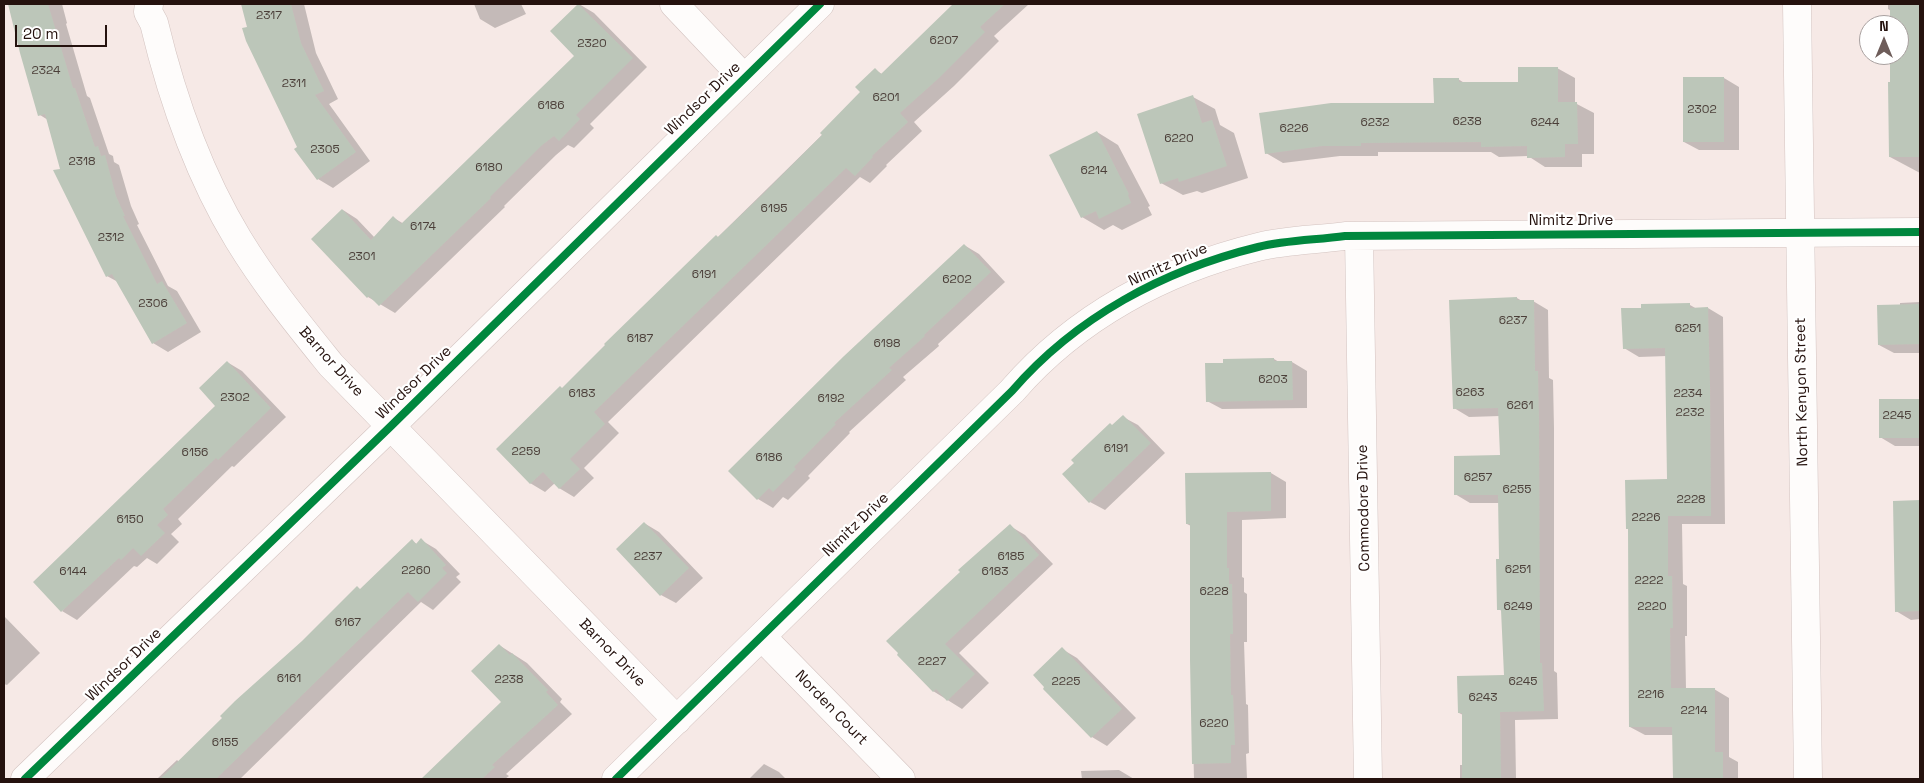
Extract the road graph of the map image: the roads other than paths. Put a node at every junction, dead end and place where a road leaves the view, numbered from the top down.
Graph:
1 (149, 4) edge
2 (674, 4) edge
3 (820, 4) edge
4 (1797, 4) edge
5 (744, 78) junction
6 (1920, 232) edge
7 (1800, 234) junction
8 (1359, 236) junction
9 (391, 426) junction
10 (762, 636) junction
11 (677, 720) junction
12 (25, 779) edge
13 (616, 779) edge
14 (900, 779) edge
15 (1368, 779) edge
16 (1808, 779) edge

1 - 9 street, Barnor Drive
2 - 5 street
3 - 5 street, Windsor Drive
4 - 7 street, North Kenyon Street
5 - 9 street, Windsor Drive
6 - 7 street, Nimitz Drive
7 - 8 street, Nimitz Drive
7 - 16 street, North Kenyon Street
8 - 10 street, Nimitz Drive
8 - 15 street, Commodore Drive
9 - 11 street, Barnor Drive
9 - 12 street, Windsor Drive
10 - 11 street, Nimitz Drive
10 - 14 street, Norden Court
11 - 13 street, Nimitz Drive

